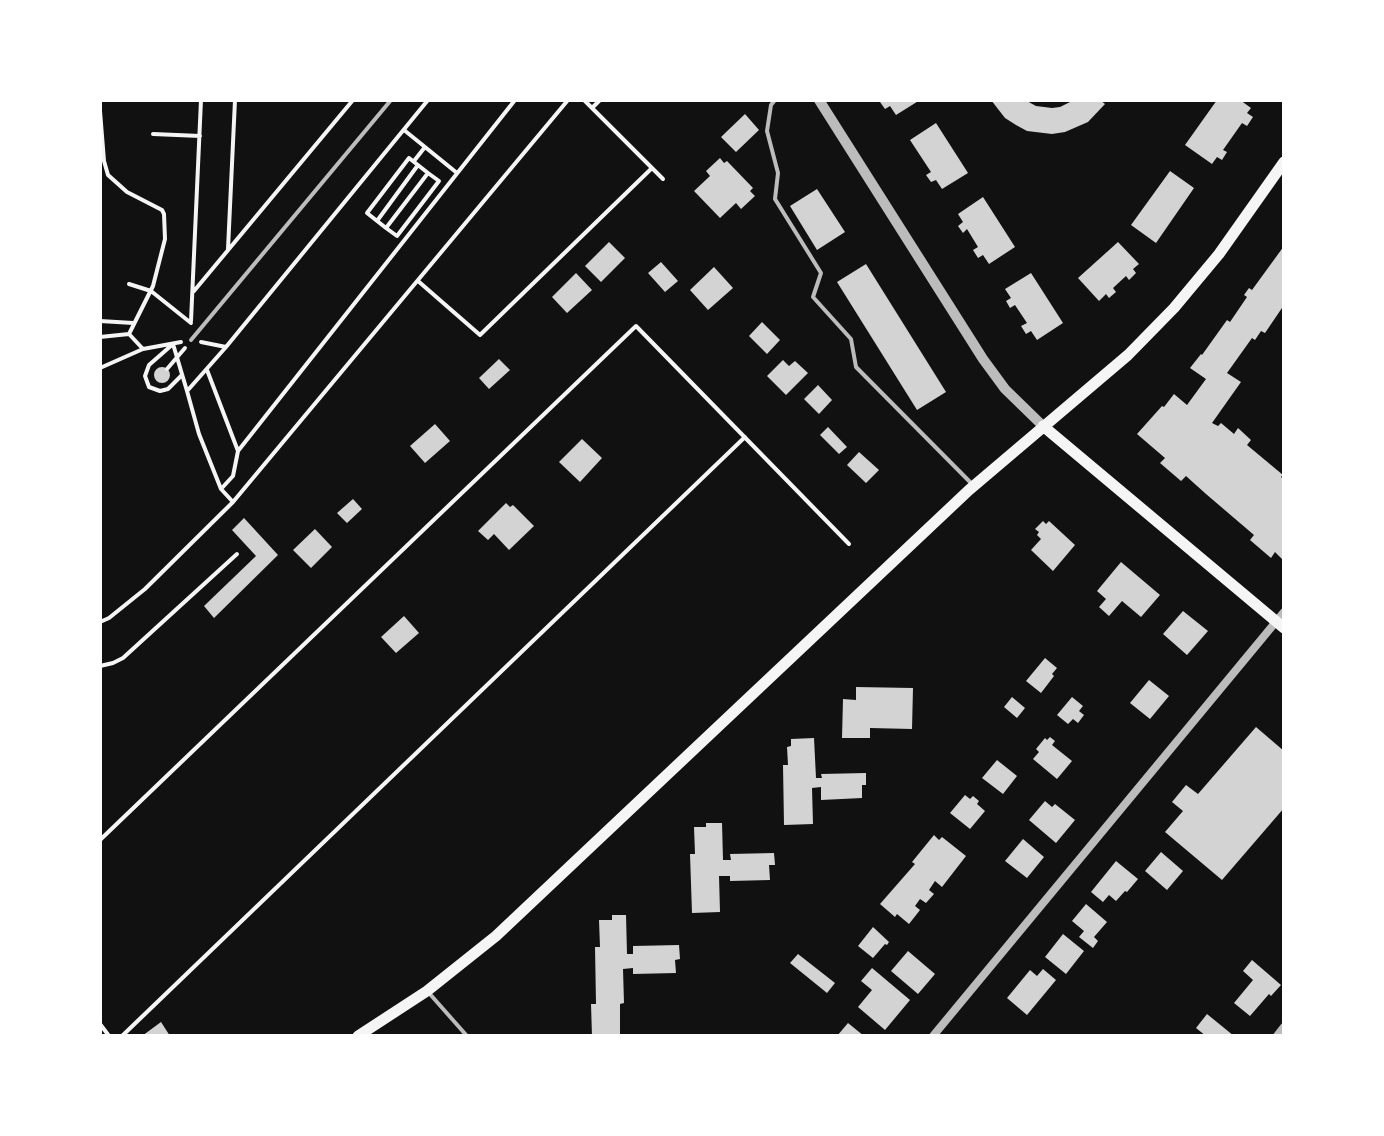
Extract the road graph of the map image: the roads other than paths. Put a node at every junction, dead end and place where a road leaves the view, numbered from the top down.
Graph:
1 (391, 100) edge
2 (775, 100) edge
3 (819, 100) edge
4 (1284, 162) edge
5 (191, 340) road end
6 (1043, 426) junction
7 (974, 486) junction
8 (1282, 621) edge
9 (427, 991) junction
10 (1284, 1027) edge
11 (358, 1036) edge
12 (467, 1036) edge
13 (933, 1036) edge
14 (1277, 1036) edge

1 - 5 lane
2 - 7 lane
3 - 6 street
4 - 6 main road
6 - 7 main road
6 - 8 main road
7 - 9 main road
8 - 13 street
9 - 11 main road
9 - 12 lane
10 - 14 street

